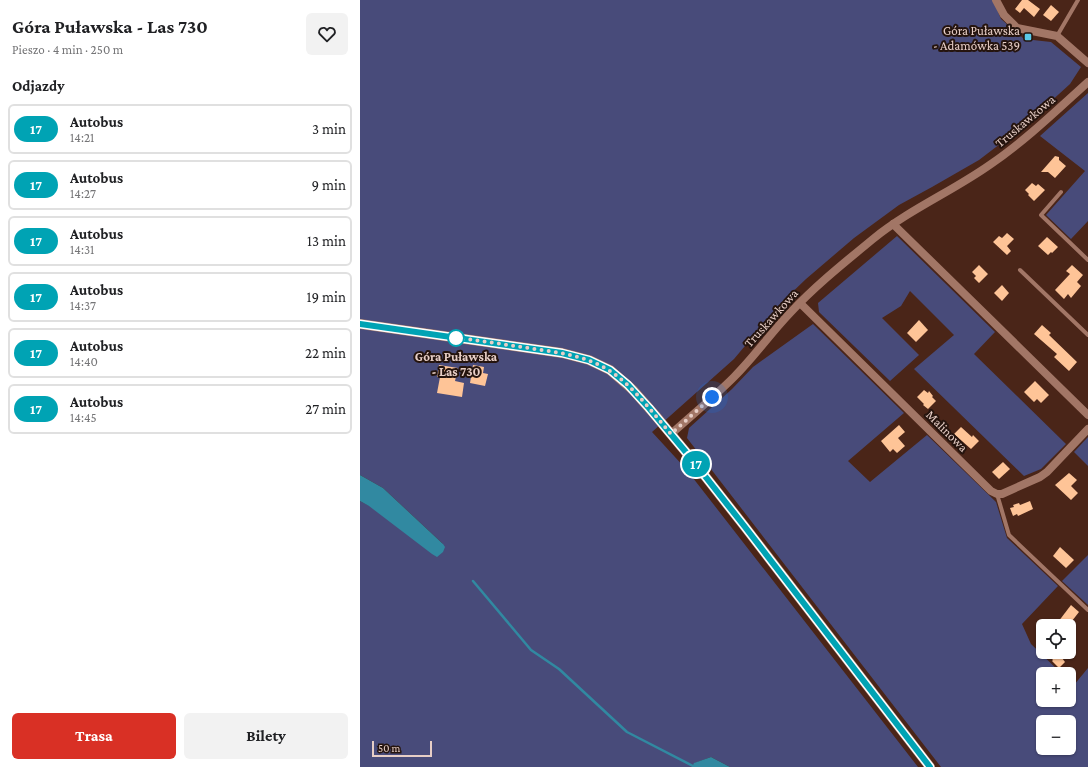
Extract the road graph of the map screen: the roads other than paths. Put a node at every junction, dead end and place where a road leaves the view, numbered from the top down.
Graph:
1 (996, 0) edge
2 (1078, 0) edge
3 (1057, 36) junction
4 (1088, 63) edge
5 (1088, 82) edge
6 (1062, 192) dead end
7 (893, 224) junction
8 (1088, 260) edge
9 (1020, 270) dead end
10 (800, 302) junction
11 (360, 324) edge
12 (1088, 335) edge
13 (1088, 415) edge
14 (1088, 429) edge
15 (671, 434) junction
16 (997, 494) junction
17 (1088, 610) edge
18 (930, 767) edge

1 - 3 street
2 - 3 lane
3 - 4 street
5 - 7 street, Truskawkowa
6 - 8 lane
7 - 10 street, Truskawkowa
7 - 13 street
9 - 12 lane
10 - 15 street, Truskawkowa
10 - 16 street, Malinowa
11 - 15 street
14 - 16 street
15 - 18 street
16 - 17 lane

